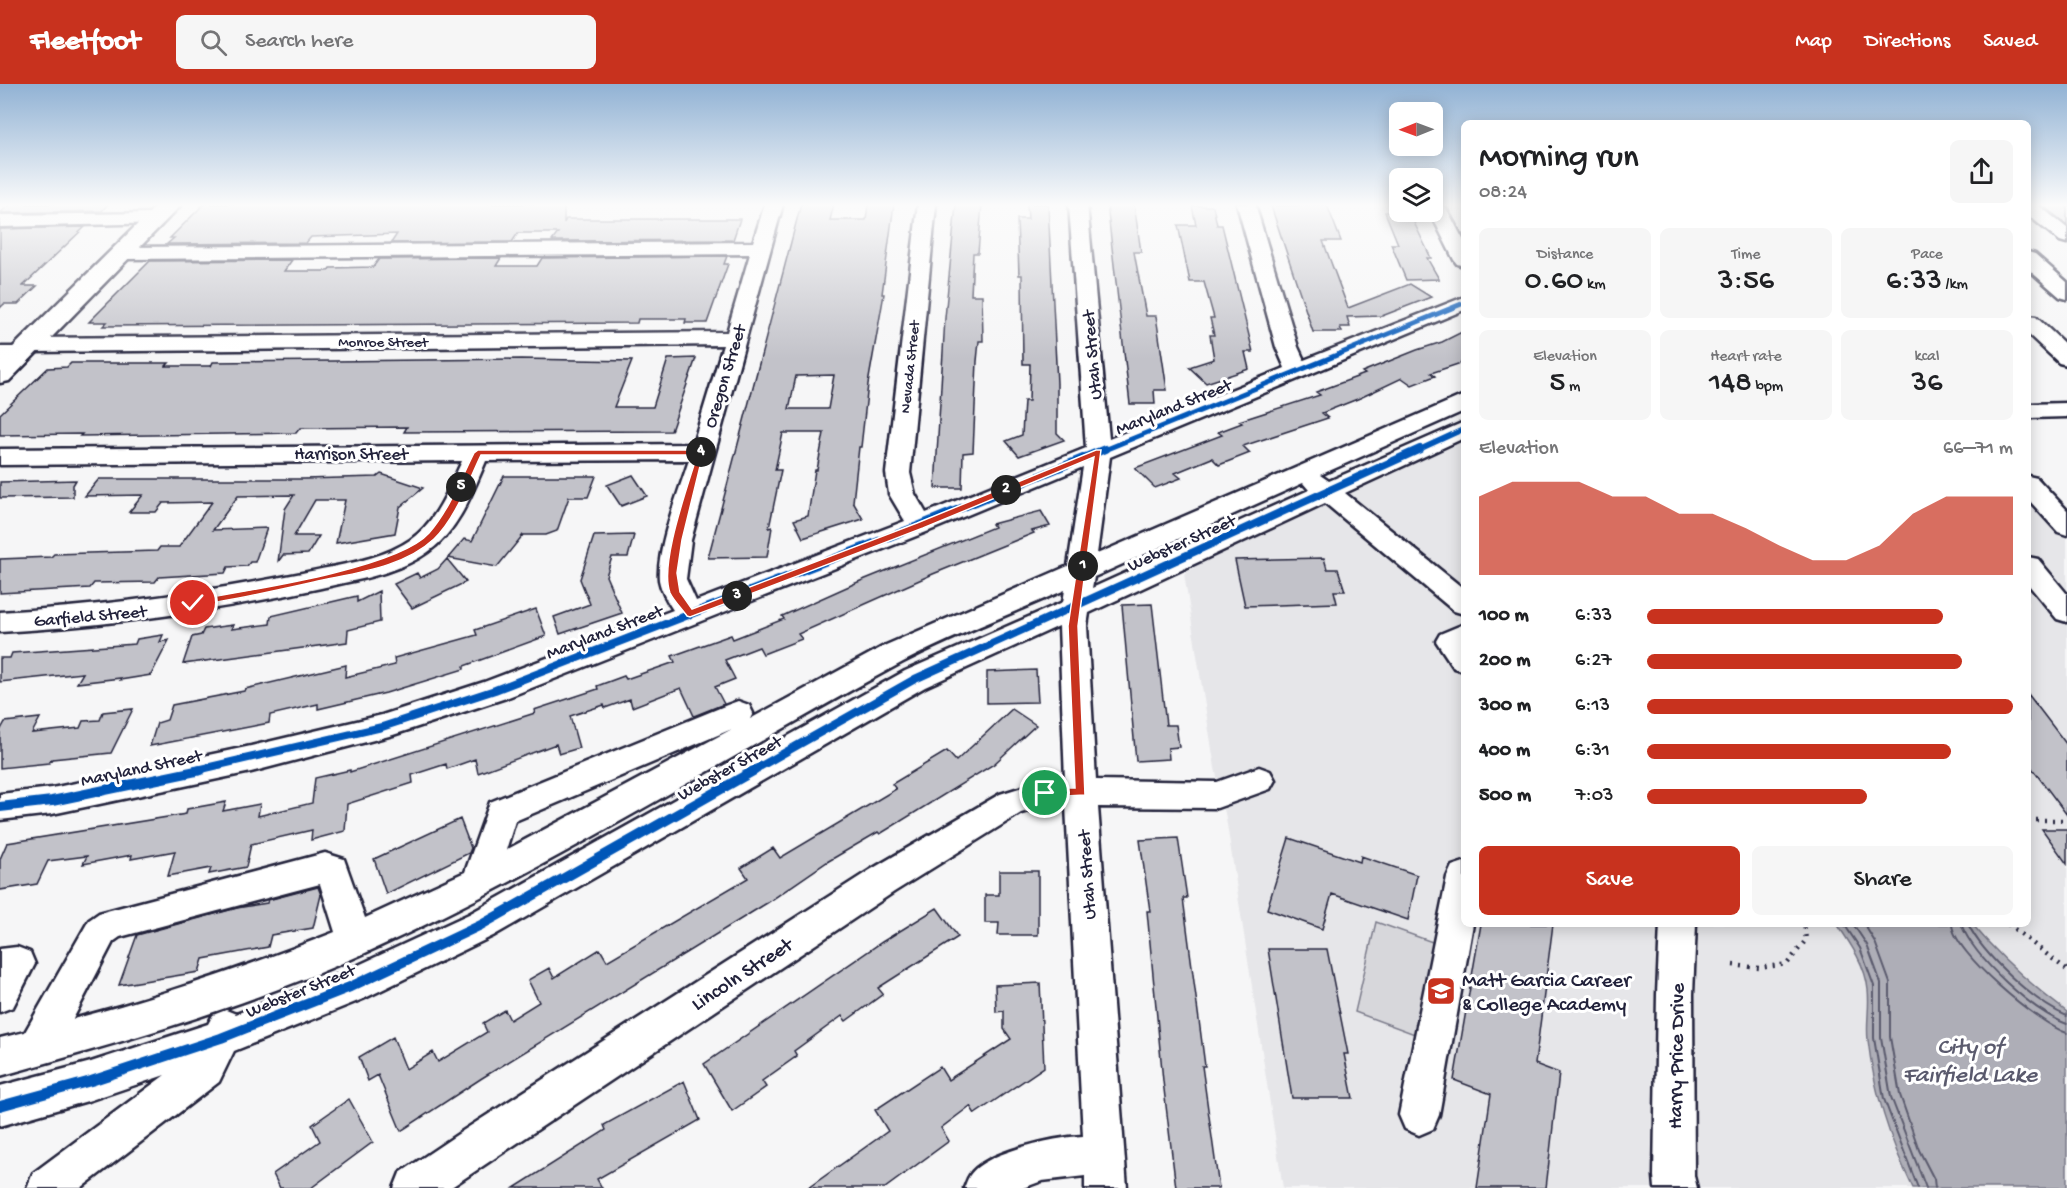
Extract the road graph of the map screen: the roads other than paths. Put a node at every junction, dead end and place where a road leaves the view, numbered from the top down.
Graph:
1 (119, 256) edge
2 (759, 256) edge
3 (921, 256) edge
4 (1082, 256) edge
5 (1261, 256) edge
6 (2051, 256) edge
7 (2067, 293) edge
8 (1461, 304) edge
9 (2031, 325) edge
10 (736, 339) junction
11 (17, 351) edge
12 (2067, 358) edge
13 (1298, 371) junction
14 (0, 375) edge
15 (2067, 410) edge
16 (2031, 411) edge
17 (1459, 417) edge
18 (701, 452) junction
19 (1098, 452) junction
20 (478, 453) junction
21 (0, 457) edge
22 (1315, 482) junction
23 (2031, 487) edge
24 (920, 525) junction
25 (2067, 526) edge
26 (2031, 570) edge
27 (1082, 571) junction
28 (1461, 602) edge
29 (1076, 607) junction
30 (2067, 612) edge
31 (690, 614) junction
32 (0, 622) edge
33 (1461, 636) edge
34 (1461, 656) edge
35 (738, 713) dead end
36 (1258, 780) dead end
37 (1081, 792) junction
38 (0, 807) edge
39 (479, 882) junction
40 (1461, 893) edge
41 (1678, 927) edge
42 (355, 941) junction
43 (0, 966) edge
44 (245, 985) junction
45 (0, 995) edge
46 (221, 1038) junction
47 (36, 1049) junction
48 (0, 1057) edge
49 (0, 1106) edge
50 (1419, 1114) dead end
51 (1105, 1172) edge
52 (48, 1188) edge
53 (416, 1188) edge
54 (985, 1188) edge
55 (1676, 1188) edge

1 - 11 main road
2 - 10 street, Oregon Street
3 - 24 street, Nevada Street
4 - 19 street, Utah Street
5 - 13 street
6 - 7 street
8 - 13 street, Maryland Street
9 - 12 street
10 - 11 street, Monroe Street
10 - 18 street, Oregon Street
11 - 14 main road
13 - 19 street, Maryland Street
15 - 16 street
17 - 22 street, Webster Street
18 - 20 street, Harrison Street
18 - 31 street, Oregon Street
19 - 24 street, Maryland Street
19 - 27 street, Utah Street
20 - 21 street, Harrison Street
20 - 32 street, Garfield Street
22 - 27 street, Webster Street
22 - 28 street
22 - 29 street, Webster Street
23 - 25 street
24 - 31 street, Maryland Street
26 - 30 street
27 - 29 street, Utah Street
27 - 39 street, Webster Street
29 - 37 street, Utah Street
29 - 46 street, Webster Street
31 - 38 street, Maryland Street
33 - 34 street
35 - 39 street
36 - 37 street, Lincoln Street
37 - 51 street, Utah Street
37 - 53 street, Lincoln Street
39 - 42 street, Webster Street
40 - 50 street
41 - 55 street, Harry Price Drive
42 - 44 street, Webster Street
42 - 47 street
43 - 45 street
44 - 46 street
44 - 47 street, Webster Street
46 - 49 street, Webster Street
46 - 52 street
47 - 48 street, Webster Street
51 - 54 street

